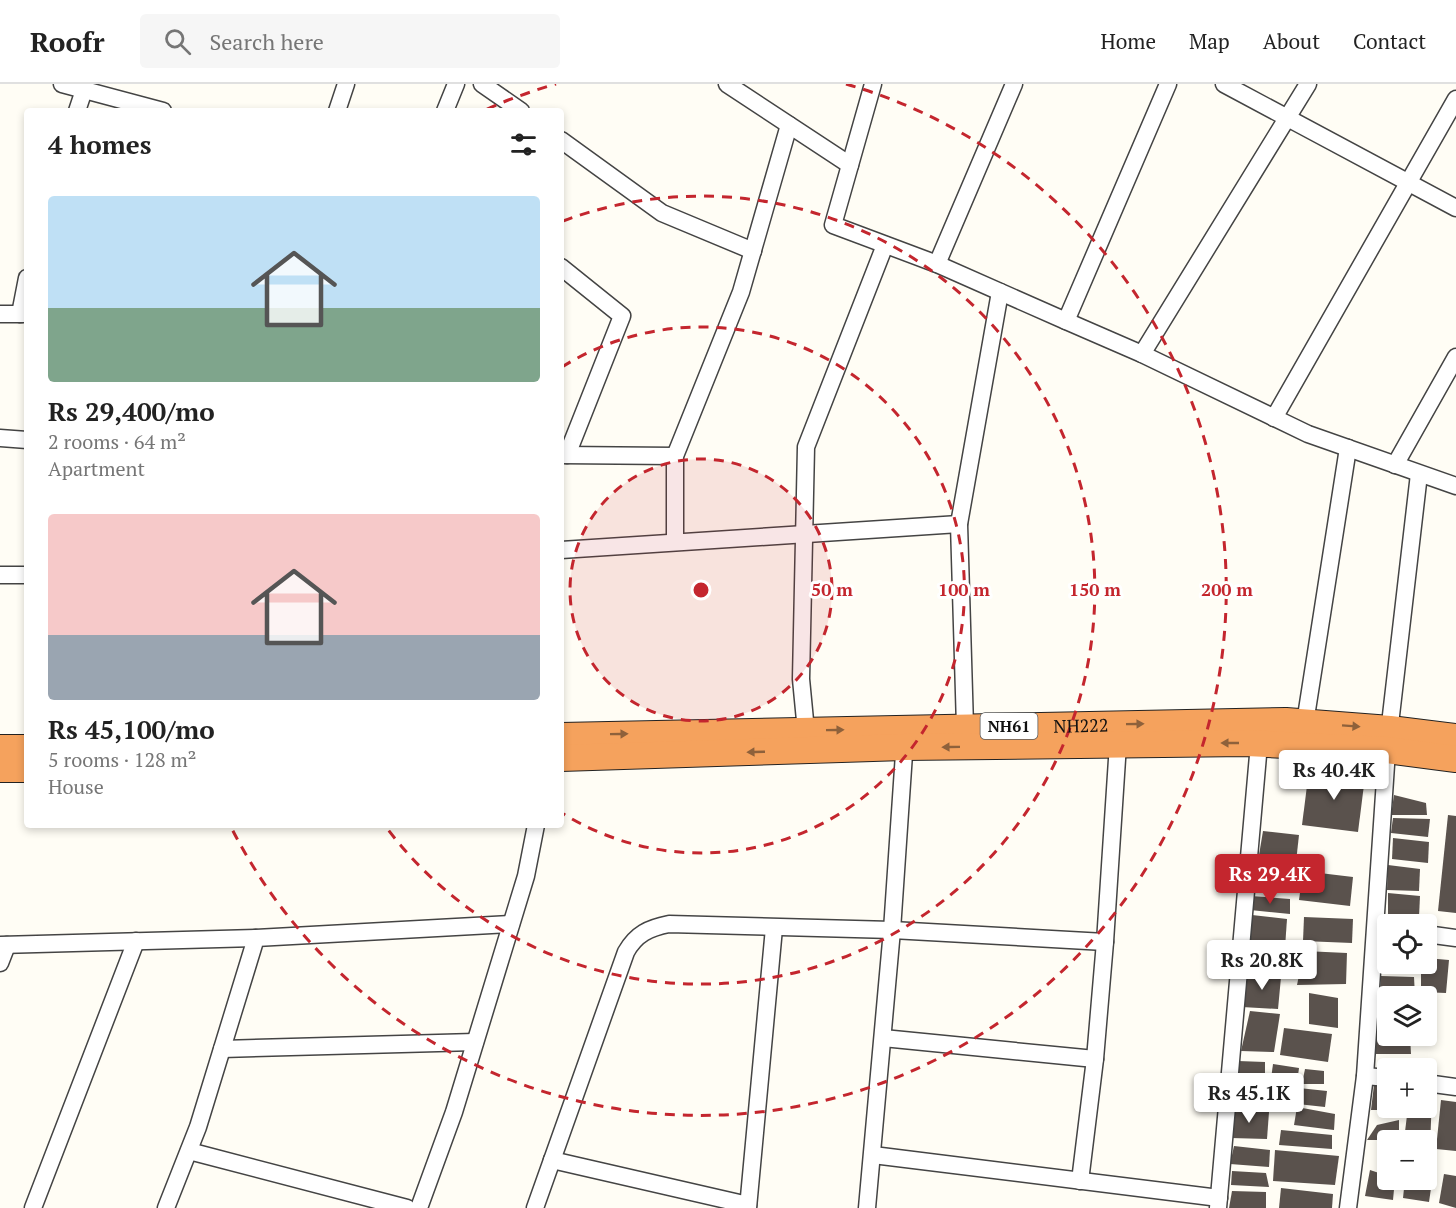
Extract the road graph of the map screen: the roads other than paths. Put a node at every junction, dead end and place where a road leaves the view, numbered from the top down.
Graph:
1 (62, 84) edge
2 (346, 84) edge
3 (456, 84) edge
4 (482, 84) edge
5 (873, 84) edge
6 (1014, 84) edge
7 (1168, 84) edge
8 (1224, 84) edge
9 (1308, 84) edge
10 (729, 85) edge
11 (84, 90) junction
12 (1456, 99) edge
13 (78, 108) edge
14 (152, 108) edge
15 (338, 108) edge
16 (446, 108) edge
17 (516, 108) edge
18 (1287, 119) junction
19 (789, 125) junction
20 (564, 142) edge
21 (850, 165) junction
22 (1409, 183) junction
23 (1456, 208) edge
24 (885, 245) junction
25 (753, 251) junction
26 (937, 264) junction
27 (564, 269) edge
28 (1000, 292) junction
29 (0, 314) edge
30 (23, 314) edge
31 (1066, 321) junction
32 (1142, 354) junction
33 (1456, 357) edge
34 (1275, 418) junction
35 (0, 438) edge
36 (24, 440) edge
37 (1348, 448) junction
38 (564, 455) edge
39 (675, 456) junction
40 (1395, 465) junction
41 (1419, 474) junction
42 (1456, 486) edge
43 (959, 524) junction
44 (804, 533) junction
45 (675, 542) junction
46 (564, 550) edge
47 (0, 575) edge
48 (24, 575) edge
49 (1305, 723) junction
50 (965, 728) junction
51 (806, 731) junction
52 (564, 736) edge
53 (1456, 737) edge
54 (905, 738) junction
55 (1388, 740) junction
56 (1118, 744) junction
57 (1259, 744) junction
58 (0, 748) edge
59 (24, 748) edge
60 (564, 758) edge
61 (1456, 759) edge
62 (24, 769) edge
63 (0, 770) edge
64 (535, 828) edge
65 (1382, 914) edge
66 (511, 924) junction
67 (774, 927) junction
68 (892, 930) junction
69 (1437, 935) edge
70 (256, 938) junction
71 (1456, 938) edge
72 (136, 941) junction
73 (1105, 942) junction
74 (4, 945) edge
75 (0, 963) edge
76 (1377, 971) edge
77 (883, 1038) junction
78 (475, 1042) junction
79 (222, 1049) junction
80 (1095, 1059) junction
81 (1365, 1076) junction
82 (1377, 1077) edge
83 (1437, 1084) edge
84 (1456, 1087) edge
85 (189, 1151) junction
86 (873, 1155) junction
87 (552, 1160) junction
88 (1080, 1181) junction
89 (1219, 1203) edge
90 (748, 1207) edge
91 (33, 1208) edge
92 (166, 1208) edge
93 (407, 1208) edge
94 (419, 1208) edge
95 (535, 1208) edge
96 (867, 1208) edge
97 (1348, 1208) edge

1 - 11 street
2 - 15 street
3 - 16 street
4 - 17 street
5 - 21 street
6 - 26 street
7 - 31 street
8 - 18 street
9 - 18 street
10 - 19 street
11 - 13 street
11 - 14 street
12 - 22 street
18 - 22 street
18 - 32 street
19 - 21 street
19 - 25 street
20 - 25 street
21 - 24 street
22 - 23 street
22 - 34 street
24 - 26 street
24 - 44 street
25 - 39 street
26 - 28 street
27 - 38 street
28 - 31 street
28 - 43 street
29 - 30 street
31 - 32 street
32 - 34 street
33 - 40 street
34 - 37 street
35 - 36 street
37 - 40 street
37 - 49 street
38 - 39 street
39 - 45 street
40 - 41 street
41 - 42 street
41 - 55 street
43 - 44 street
43 - 50 street
44 - 45 street
44 - 51 street
45 - 46 street
47 - 48 street
50 -> 49 highway, NH222 / NH61
49 -> 55 highway, NH222 / NH61
50 - 54 highway, NH222 / NH61
52 -> 51 highway, NH222 / NH61
51 -> 54 highway, NH222 / NH61
53 - 55 highway, NH222 / NH61
56 -> 54 highway, NH222 / NH61
54 -> 60 highway, NH222 / NH61
54 - 68 street
55 - 57 highway, NH222 / NH61
55 - 61 highway, NH222 / NH61
55 - 65 street
57 -> 56 highway, NH222 / NH61
56 - 73 street
57 - 89 street
58 - 59 highway
62 - 63 highway
64 - 66 street
66 - 70 street
66 - 78 street
67 - 68 street
67 - 87 street
67 - 90 street
68 - 73 street
68 - 77 street
69 - 71 street
70 - 72 street
70 - 79 street
72 - 74 street
72 - 91 street
73 - 80 street
74 - 75 street
76 - 81 street
77 - 80 street
77 - 86 street
78 - 79 street
78 - 94 street
79 - 85 street
80 - 88 street
81 - 82 street
81 - 97 street
83 - 84 street
85 - 92 street
85 - 93 street
86 - 88 street
86 - 96 street
87 - 90 street
87 - 95 street
88 - 89 street

